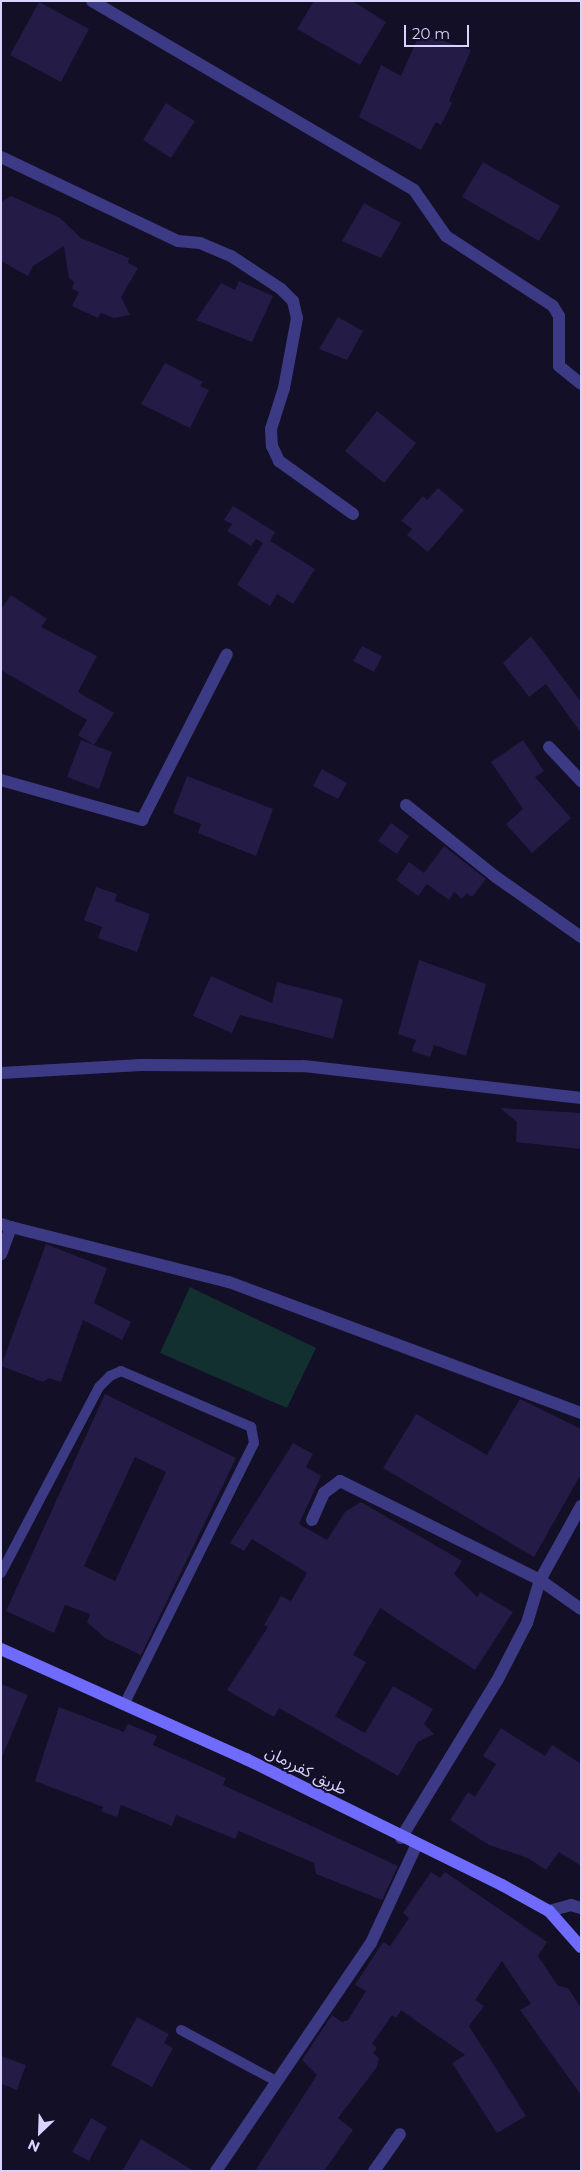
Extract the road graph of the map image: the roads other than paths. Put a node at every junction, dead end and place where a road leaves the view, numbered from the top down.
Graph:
1 (92, 1) edge
2 (1, 157) edge
3 (581, 384) edge
4 (353, 514) dead end
5 (228, 654) dead end
6 (549, 747) dead end
7 (1, 780) edge
8 (581, 781) edge
9 (406, 805) dead end
10 (581, 937) edge
11 (1, 1073) edge
12 (581, 1098) edge
13 (6, 1225) edge
14 (1, 1254) edge
15 (581, 1413) edge
16 (581, 1506) edge
17 (312, 1520) dead end
18 (1, 1573) edge
19 (540, 1580) junction
20 (581, 1609) edge
21 (1, 1649) edge
22 (125, 1703) junction
23 (401, 1838) junction
24 (416, 1846) junction
25 (581, 1908) edge
26 (549, 1912) junction
27 (581, 1947) edge
28 (181, 2030) dead end
29 (276, 2081) junction
30 (400, 2134) dead end
31 (216, 2171) edge
32 (374, 2171) edge

1 - 3 street
2 - 4 street
5 - 7 street
6 - 8 street
9 - 10 street
11 - 12 street
13 - 14 street
13 - 15 street
16 - 19 street
17 - 19 street
18 - 22 lane
19 - 20 street
19 - 23 street
21 - 22 main road, طريق كفررمان
22 - 23 main road, طريق كفررمان
23 - 24 main road, طريق كفررمان
24 - 26 main road, طريق كفررمان
24 - 29 street
25 - 26 street
26 - 27 main road, طريق كفررمان
28 - 29 lane
29 - 31 street
30 - 32 street

